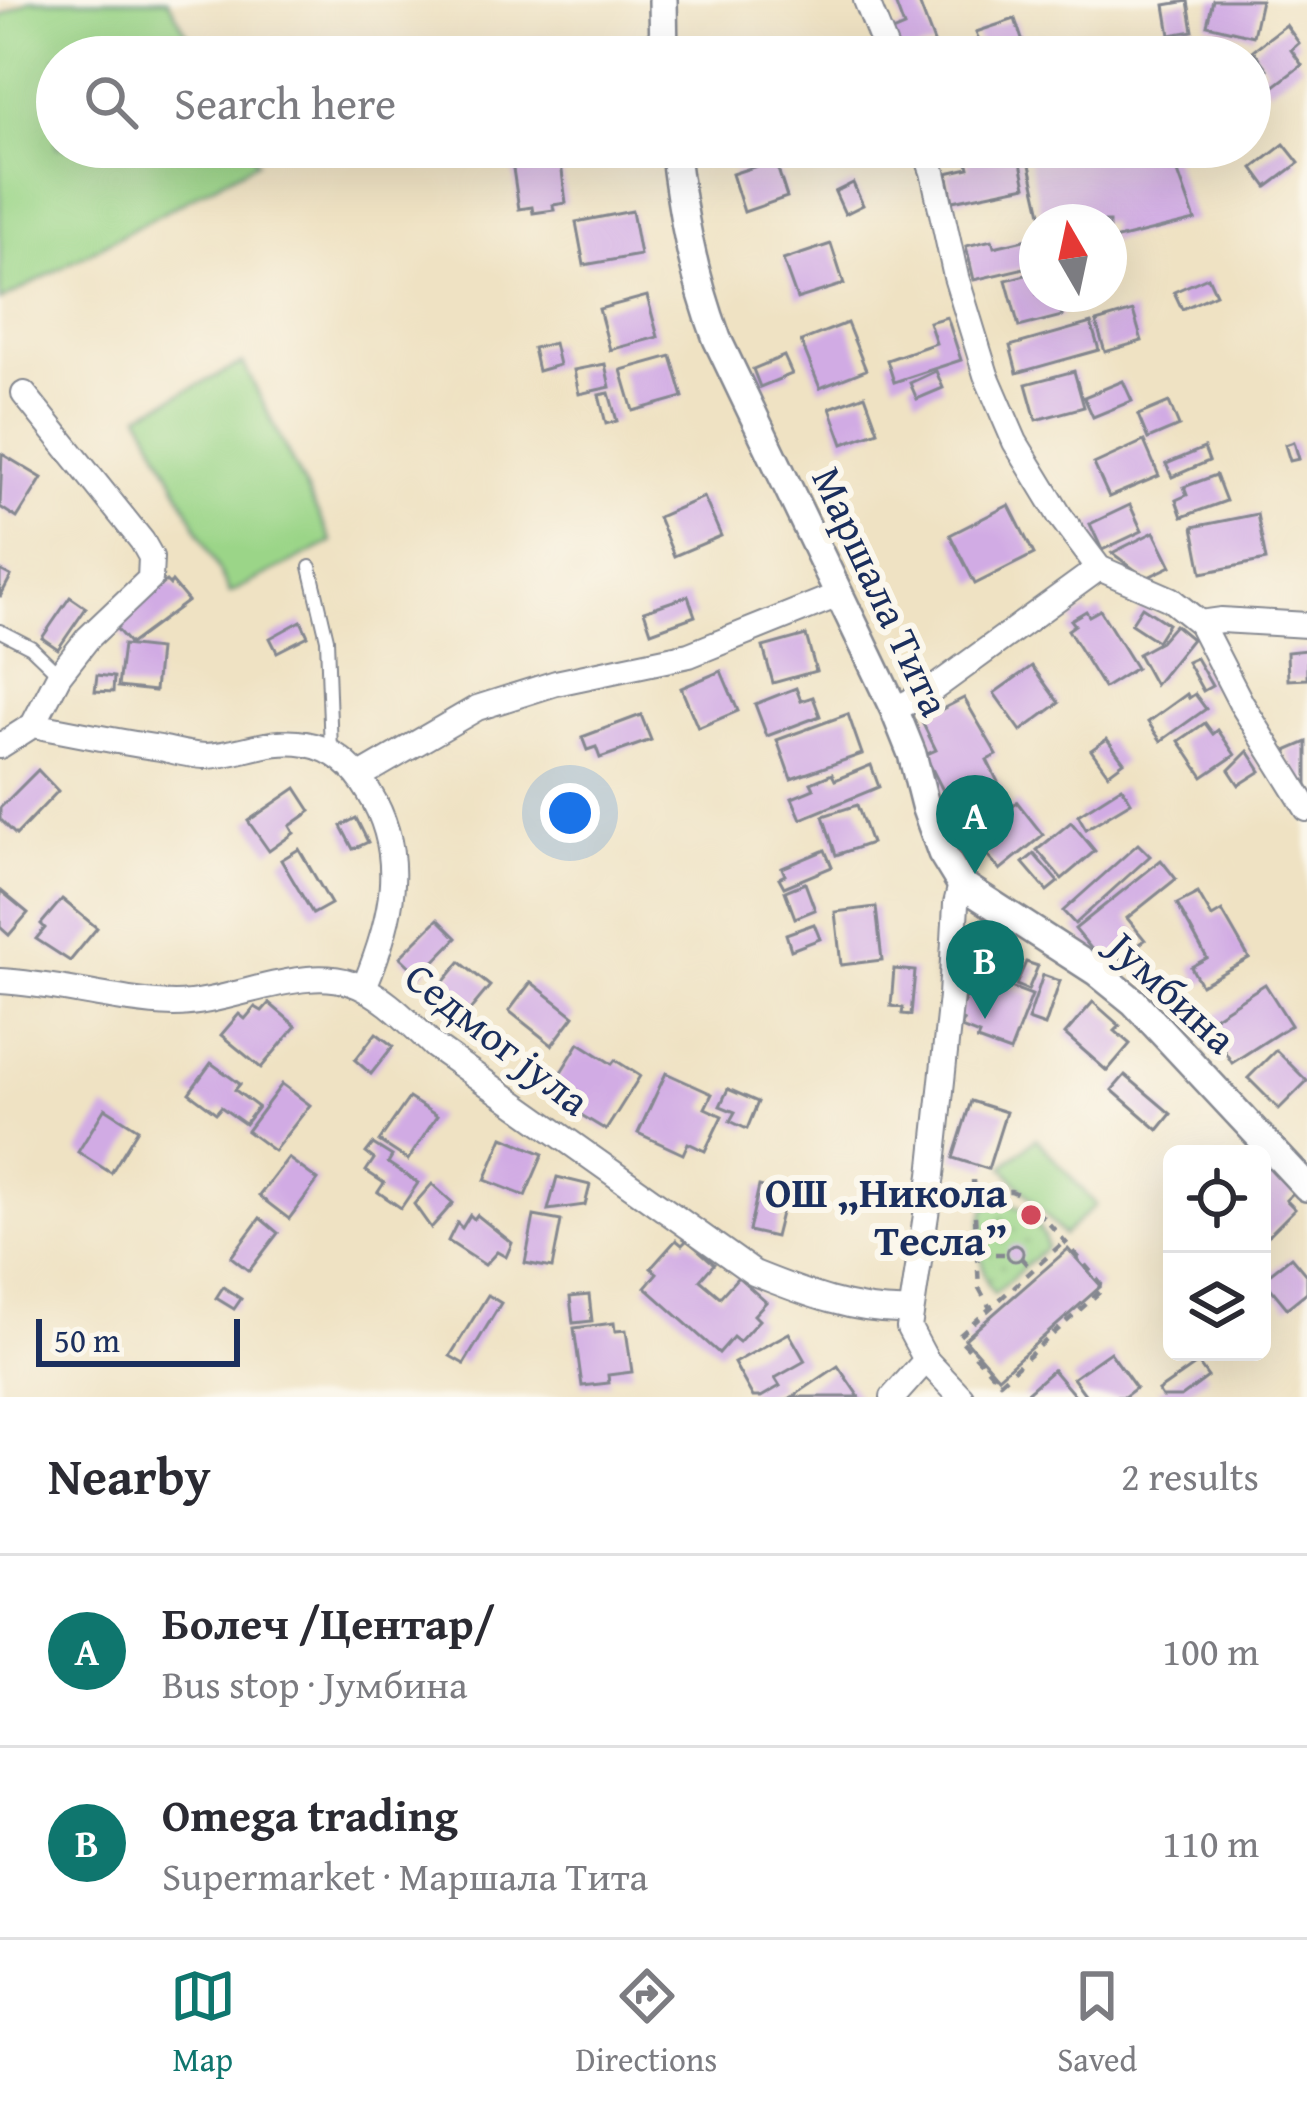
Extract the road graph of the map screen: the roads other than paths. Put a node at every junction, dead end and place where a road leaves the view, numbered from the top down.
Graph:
1 (663, 0) edge
2 (866, 0) edge
3 (664, 36) edge
4 (881, 36) edge
5 (677, 168) edge
6 (932, 168) edge
7 (24, 394) dead end
8 (310, 567) dead end
9 (1099, 568) junction
10 (838, 595) junction
11 (1200, 623) junction
12 (1307, 626) edge
13 (0, 631) edge
14 (59, 675) junction
15 (894, 709) junction
16 (33, 725) junction
17 (0, 746) edge
18 (332, 751) junction
19 (360, 776) junction
20 (1307, 809) edge
21 (961, 884) junction
22 (0, 981) edge
23 (365, 986) junction
24 (1307, 1187) edge
25 (909, 1311) junction
26 (926, 1360) junction
27 (893, 1397) edge
28 (962, 1397) edge

1 - 3 street
2 - 4 street
5 - 10 street, Маршала Тита
6 - 9 street
7 - 14 street
8 - 18 lane
9 - 11 street
9 - 15 street
10 - 15 street, Маршала Тита
10 - 19 street
11 - 12 street
11 - 20 street
13 - 14 lane
14 - 16 street
15 - 21 street, Маршала Тита
16 - 17 street
16 - 18 street
18 - 19 street
19 - 23 street
21 - 24 street, Јумбина
21 - 25 street
22 - 23 street, Седмог јула
23 - 25 street, Седмог јула
25 - 26 street
26 - 27 street
26 - 28 street

